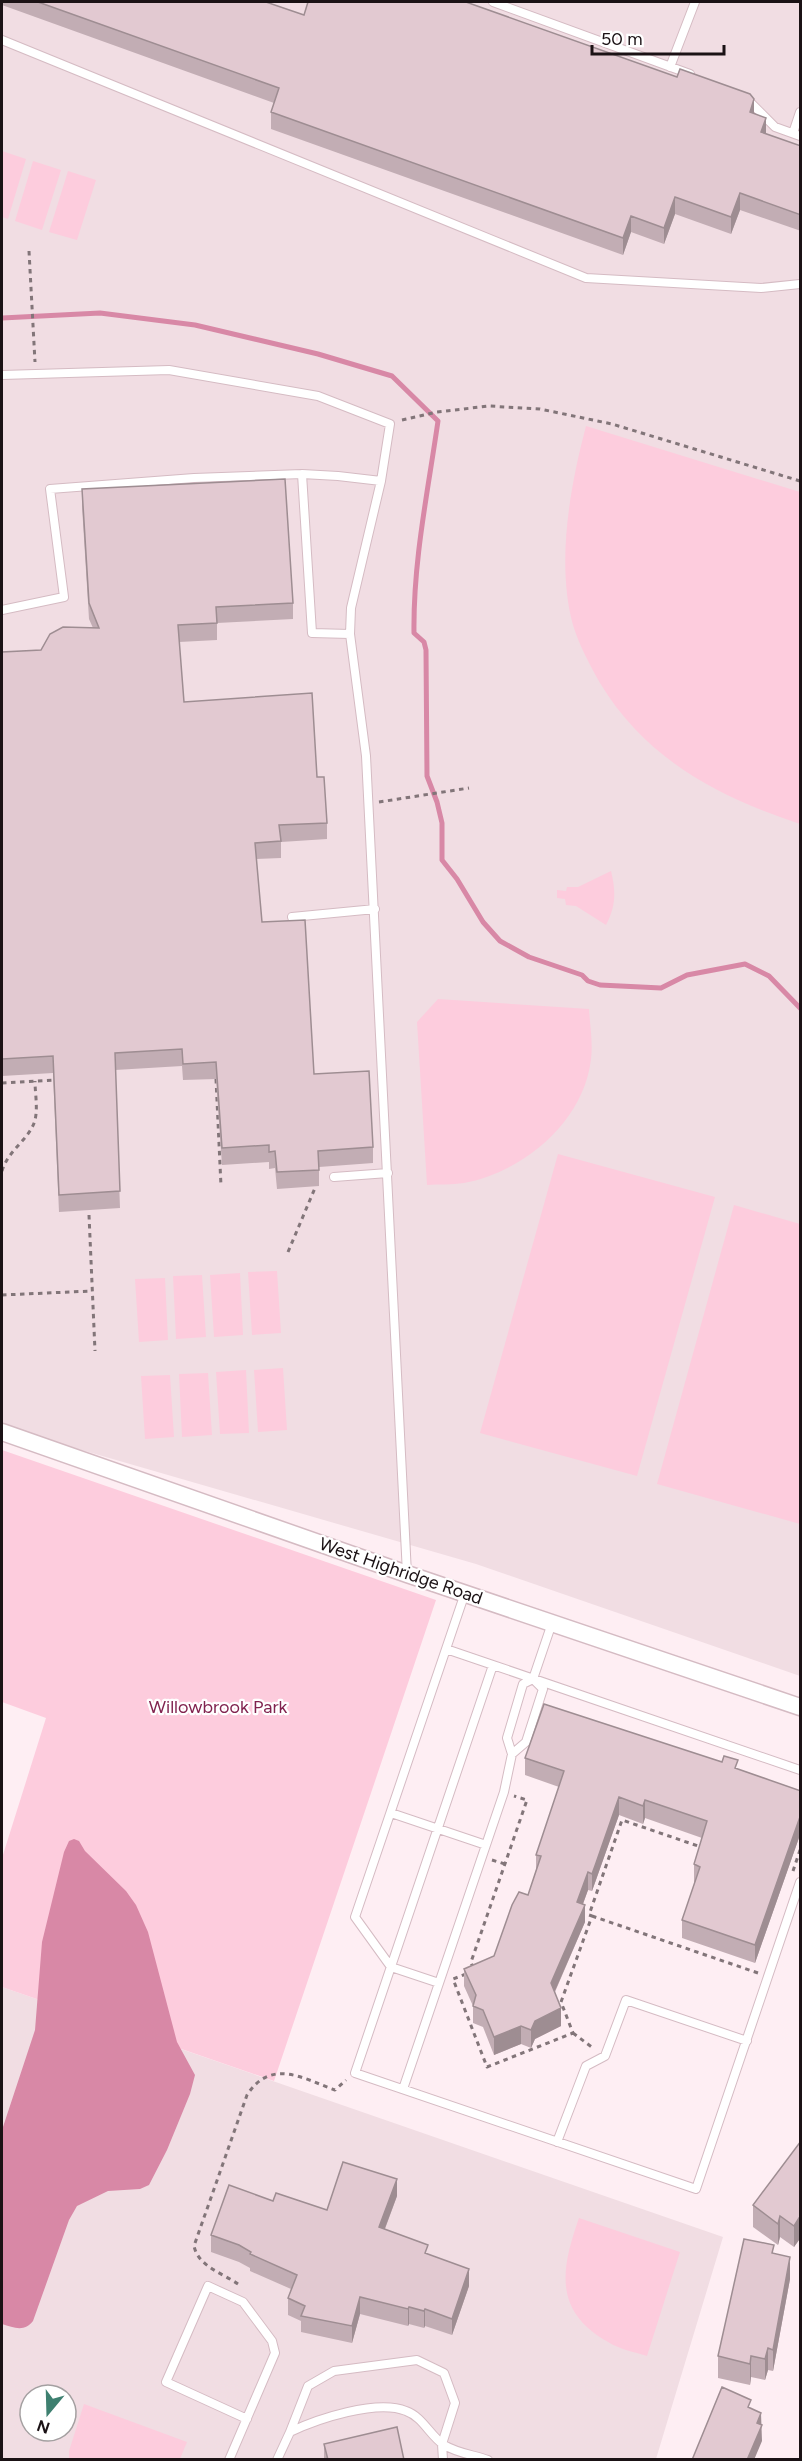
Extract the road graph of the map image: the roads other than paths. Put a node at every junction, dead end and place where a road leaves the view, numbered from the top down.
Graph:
1 (494, 2) edge
2 (694, 2) edge
3 (2, 40) edge
4 (670, 67) junction
5 (703, 79) edge
6 (741, 95) edge
7 (801, 112) edge
8 (797, 134) edge
9 (801, 284) edge
10 (2, 375) edge
11 (302, 474) junction
12 (381, 481) junction
13 (2, 610) edge
14 (350, 634) junction
15 (375, 909) junction
16 (292, 917) dead end
17 (388, 1173) junction
18 (334, 1177) dead end
19 (2, 1432) edge
20 (406, 1574) junction
21 (465, 1593) junction
22 (552, 1623) junction
23 (446, 1649) junction
24 (493, 1665) junction
25 (533, 1679) junction
26 (801, 1707) edge
27 (512, 1754) junction
28 (801, 1770) edge
29 (390, 1813) junction
30 (438, 1828) junction
31 (486, 1845) junction
32 (801, 1882) edge
33 (391, 1966) junction
34 (439, 1983) junction
35 (747, 2041) junction
36 (403, 2089) junction
37 (557, 2142) junction
38 (247, 2420) junction
39 (290, 2432) junction
40 (442, 2444) junction
41 (229, 2460) edge
42 (277, 2460) edge
43 (443, 2460) edge
44 (488, 2460) edge

1 - 4 lane
2 - 4 lane
3 - 9 lane
4 - 5 lane
6 - 8 lane
7 - 8 lane
10 - 12 lane
11 - 12 lane
11 - 13 lane
11 - 14 lane
12 - 14 lane
14 - 15 lane
15 - 16 lane
15 - 17 lane
17 - 18 lane
17 - 20 lane
19 - 20 street, West Highridge Road
20 - 21 street, West Highridge Road
21 - 22 street, West Highridge Road
21 - 23 lane
22 - 25 lane
22 - 26 street, West Highridge Road
23 - 24 lane
23 - 29 lane
24 - 25 lane
24 - 30 lane
25 - 27 lane
25 - 27 lane
25 - 28 lane
27 - 31 lane
29 - 30 lane
29 - 33 lane
30 - 31 lane
30 - 33 lane
31 - 34 lane
32 - 35 lane
33 - 34 lane
33 - 36 lane
34 - 36 lane
35 - 37 lane
35 - 37 lane
36 - 37 lane
38 - 38 lane
38 - 41 lane
39 - 40 lane
39 - 40 lane
39 - 42 lane
40 - 43 lane
40 - 44 lane

